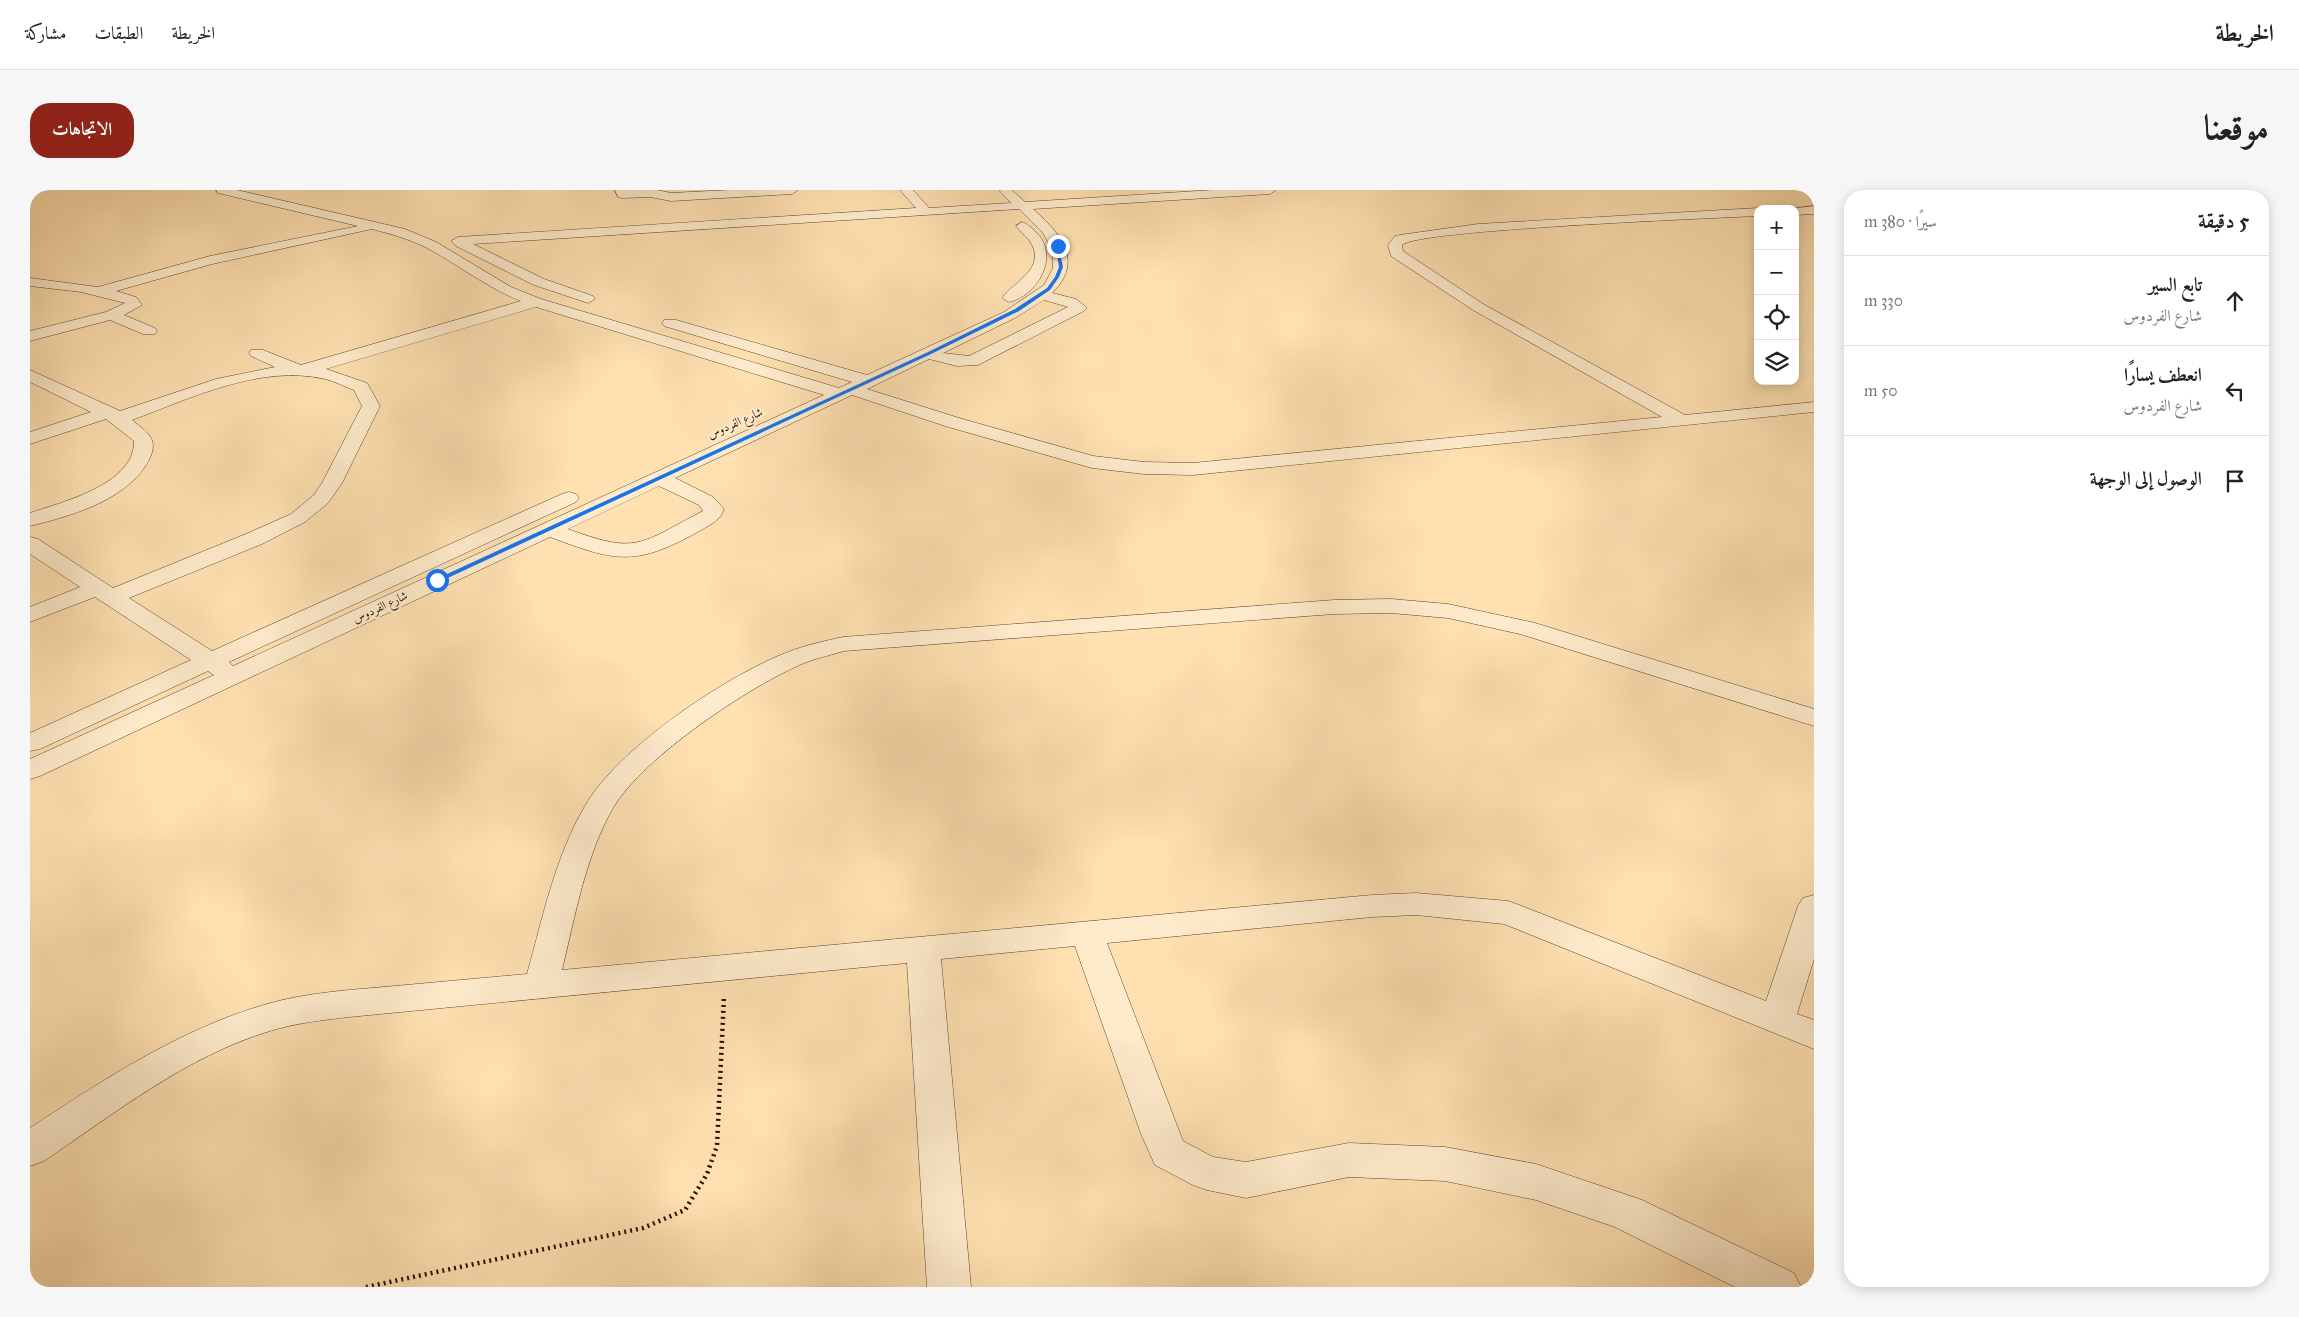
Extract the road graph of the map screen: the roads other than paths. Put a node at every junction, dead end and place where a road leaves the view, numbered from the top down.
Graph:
1 (222, 190) edge
2 (274, 190) edge
3 (621, 190) edge
4 (792, 190) edge
5 (906, 190) edge
6 (1162, 190) edge
7 (1270, 190) edge
8 (651, 192) edge
9 (1004, 198) edge
10 (1814, 210) edge
11 (1799, 211) edge
12 (1754, 212) edge
13 (927, 213) junction
14 (411, 221) dead end
15 (376, 226) junction
16 (443, 233) dead end
17 (458, 241) junction
18 (30, 282) edge
19 (102, 290) junction
20 (1041, 295) junction
21 (536, 302) junction
22 (604, 304) dead end
23 (111, 315) junction
24 (659, 320) dead end
25 (149, 331) dead end
26 (30, 336) edge
27 (257, 353) dead end
28 (927, 354) junction
29 (783, 356) junction
30 (878, 358) junction
31 (902, 365) junction
32 (755, 369) junction
33 (300, 371) junction
34 (30, 375) edge
35 (850, 384) junction
36 (814, 387) junction
37 (783, 401) junction
38 (1814, 406) edge
39 (808, 408) junction
40 (114, 415) junction
41 (1679, 420) junction
42 (30, 438) edge
43 (641, 466) dead end
44 (659, 478) junction
45 (587, 490) dead end
46 (30, 520) edge
47 (548, 529) junction
48 (30, 544) edge
49 (104, 593) junction
50 (30, 615) edge
51 (210, 661) junction
52 (232, 676) junction
53 (1814, 718) edge
54 (30, 743) edge
55 (30, 770) edge
56 (1814, 906) edge
57 (1087, 934) junction
58 (923, 949) junction
59 (541, 985) junction
60 (1778, 1019) junction
61 (1814, 1034) edge
62 (30, 1148) edge
63 (949, 1287) edge
64 (1779, 1287) edge

1 - 15 street
2 - 14 street
3 - 8 street
4 - 8 street
5 - 13 street
6 - 9 street
7 - 9 street
9 - 13 street
9 - 20 street, شارع الفردوس
9 - 30 street, شارع الفردوس
10 - 11 street
12 - 41 street
13 - 17 street
15 - 19 street
15 - 21 street
16 - 17 street
17 - 22 street
18 - 19 street
19 - 23 street
20 - 28 street, شارع الفردوس
20 - 28 street
21 - 32 street
21 - 33 street
23 - 25 street
23 - 26 street
24 - 29 street
27 - 33 street
28 - 31 street, شارع الفردوس
29 - 32 street
29 - 35 street
30 - 31 street
30 - 35 street, شارع الفردوس
31 - 35 street, شارع الفردوس
32 - 36 street
33 - 40 street
33 - 49 street
34 - 40 street
35 - 36 street, شارع الفردوس
35 - 39 street, شارع الفردوس
35 - 41 street
36 - 37 street, شارع الفردوس
37 - 39 street
37 - 43 street, شارع الفردوس
38 - 41 street
39 - 44 street, شارع الفردوس
40 - 42 street
40 - 46 street
44 - 47 street, شارع الفردوس
44 - 47 street
45 - 51 street, شارع الفردوس
47 - 52 street, شارع الفردوس
48 - 49 street
49 - 50 street
49 - 51 street
51 - 52 street
51 - 54 street, شارع الفردوس
52 - 55 street, شارع الفردوس
53 - 59 street
56 - 60 street
57 - 58 street
57 - 60 street
57 - 64 street
58 - 59 street
58 - 63 street
59 - 62 street
60 - 61 street

